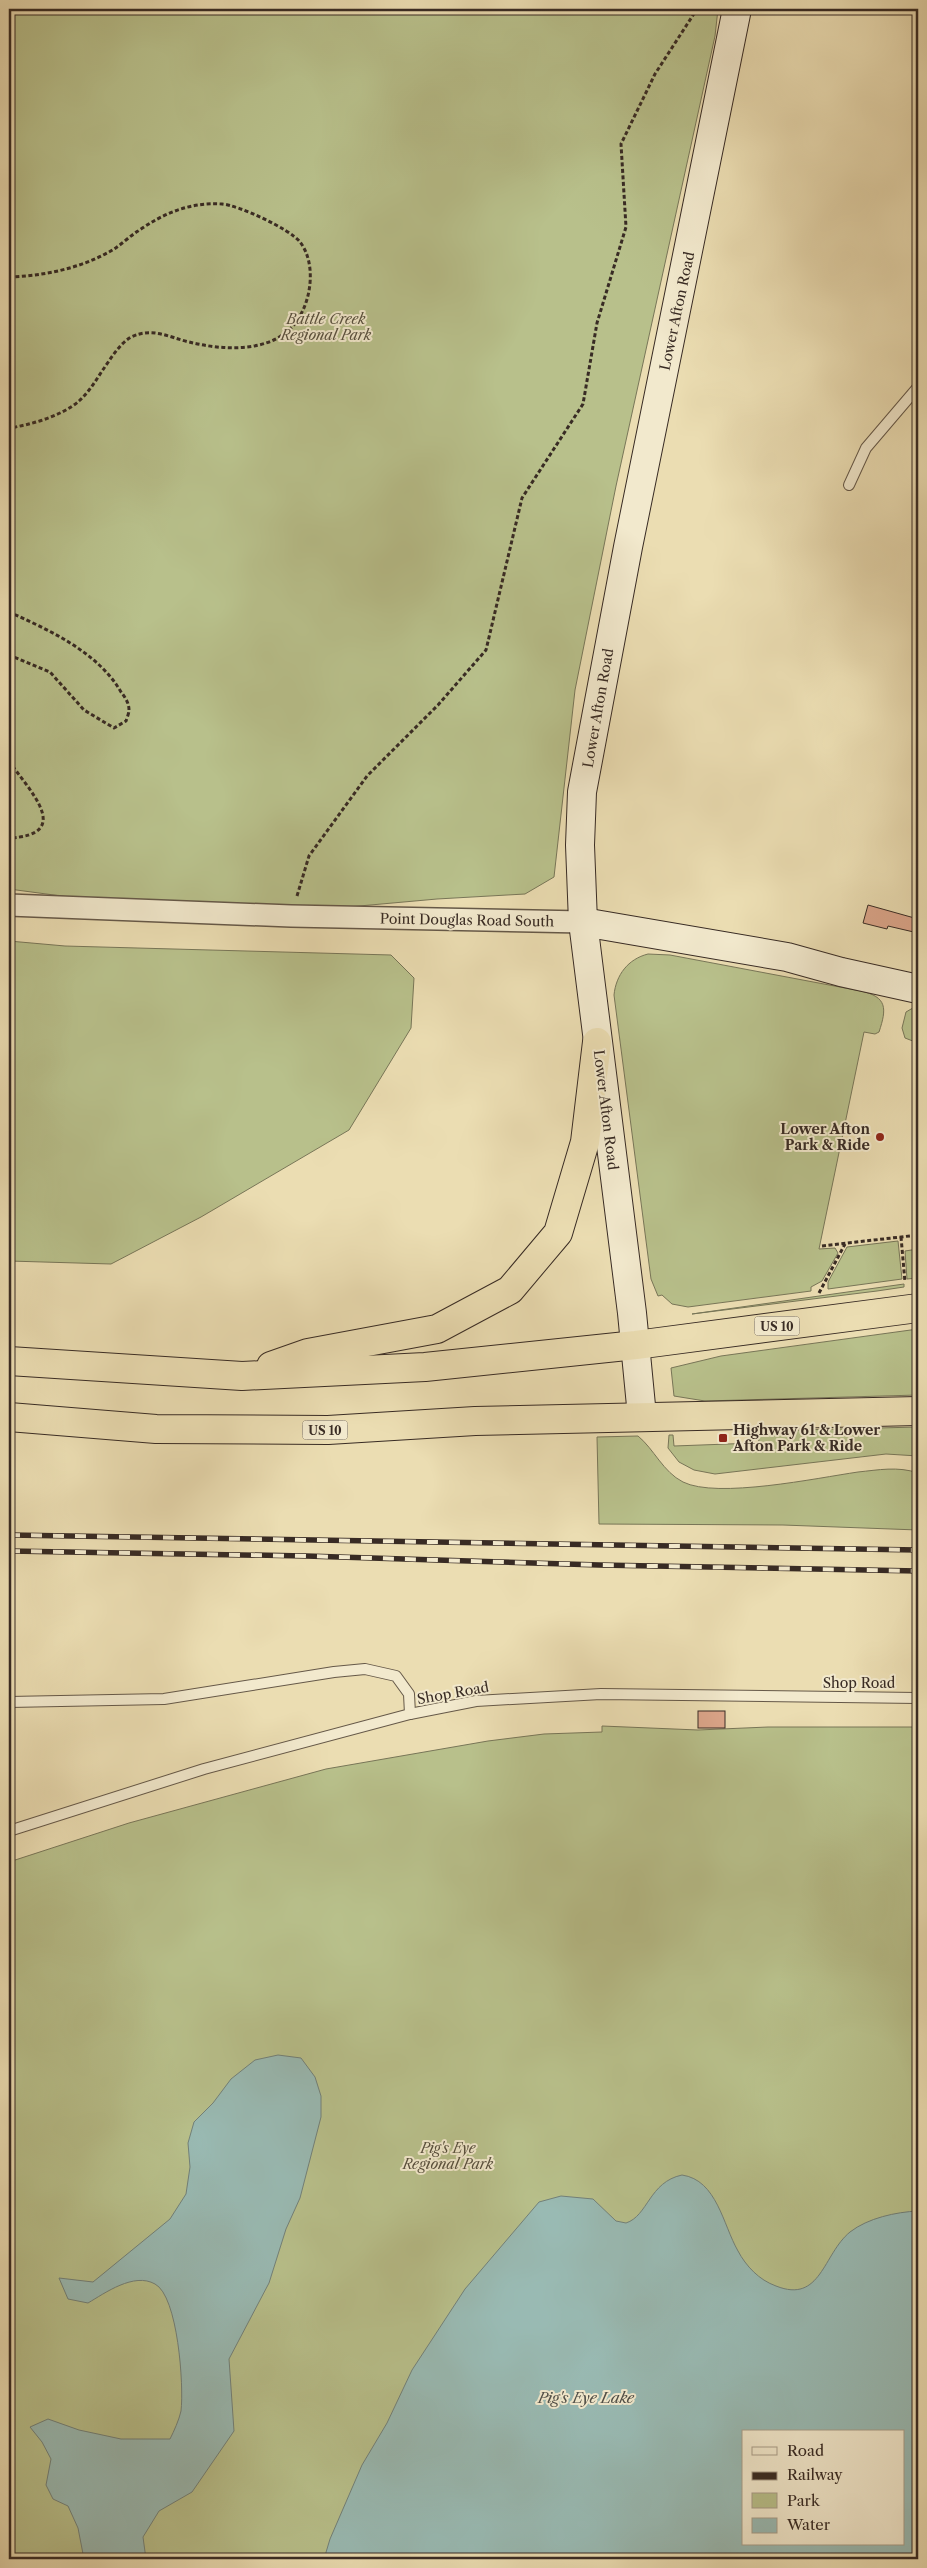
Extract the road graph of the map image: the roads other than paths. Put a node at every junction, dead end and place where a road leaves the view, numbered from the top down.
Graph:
1 (735, 10) edge
2 (918, 387) edge
3 (849, 485) dead end
4 (9, 905) edge
5 (583, 922) junction
6 (918, 989) edge
7 (597, 1042) junction
8 (918, 1308) edge
9 (636, 1345) junction
10 (9, 1361) edge
11 (242, 1376) junction
12 (918, 1411) edge
13 (642, 1416) junction
14 (9, 1417) edge
15 (918, 1698) edge
16 (9, 1702) edge
17 (410, 1714) junction
18 (9, 1831) edge

1 - 5 main road, Lower Afton Road
2 - 3 lane
4 - 5 street, Point Douglas Road South
5 - 6 main road, Point Douglas Road South
5 - 7 main road, Lower Afton Road
7 - 9 main road, Lower Afton Road
7 - 11 highway
8 - 9 highway, US 10
9 - 11 highway, US 10
9 - 13 main road, Lower Afton Road
10 - 11 highway, US 10
12 - 13 highway, US 10
13 - 14 highway, US 10
15 - 17 lane, Shop Road
16 - 17 lane
17 - 18 lane, Shop Road

